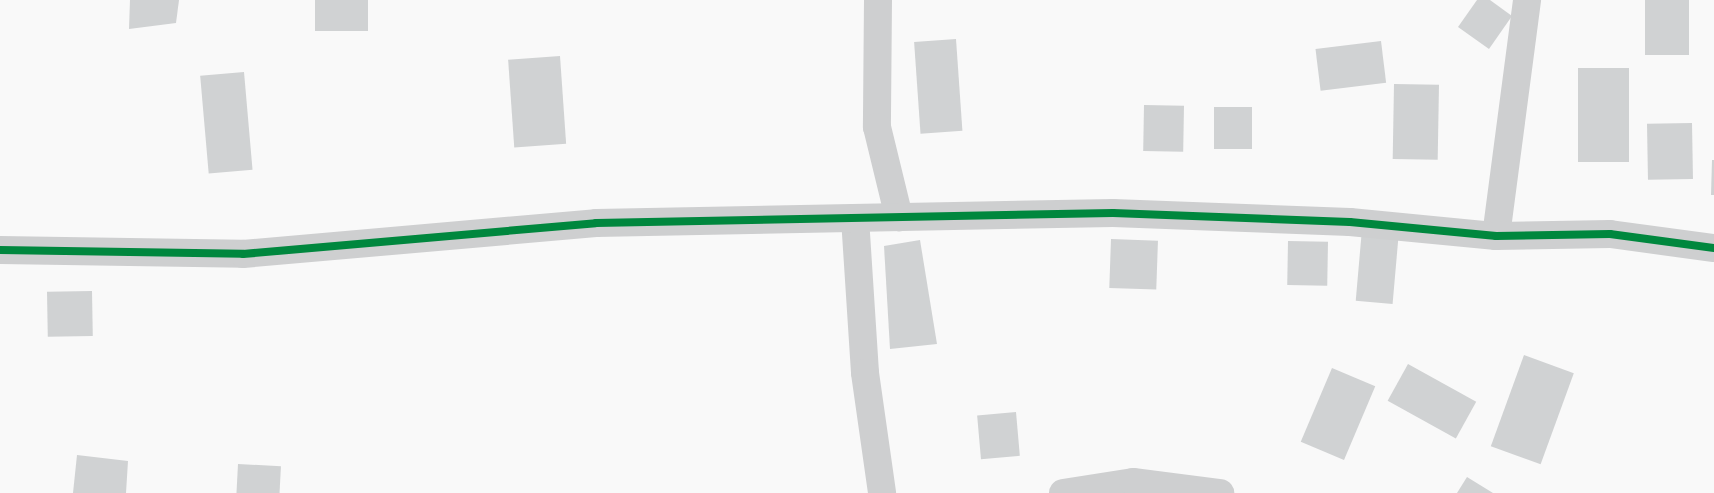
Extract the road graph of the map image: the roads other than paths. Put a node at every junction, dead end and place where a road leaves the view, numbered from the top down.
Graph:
1 (878, 0) edge
2 (1527, 0) edge
3 (899, 217) junction
4 (855, 218) junction
5 (1496, 236) junction
6 (1714, 248) edge
7 (0, 250) edge
8 (882, 493) edge
9 (1063, 493) edge
10 (1220, 493) edge

1 - 3 street
2 - 5 street
3 - 4 street
3 - 5 street
4 - 7 street
4 - 8 street
5 - 6 street
9 - 10 street

